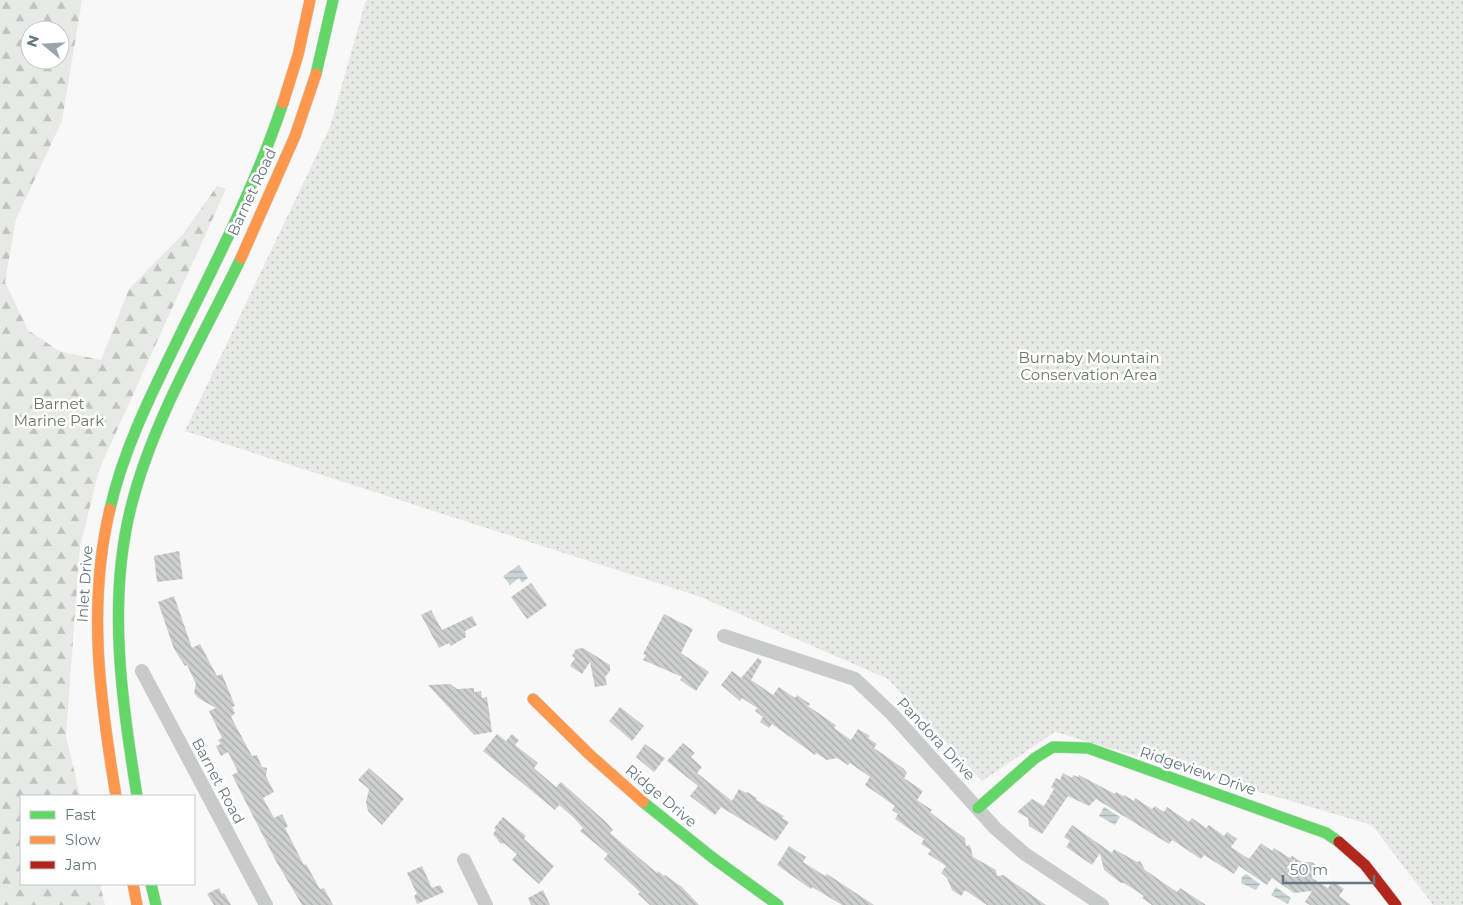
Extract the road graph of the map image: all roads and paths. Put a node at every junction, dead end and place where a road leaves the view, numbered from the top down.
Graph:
1 (310, 0) edge
2 (333, 0) edge
3 (158, 382) joint
4 (724, 636) dead end
5 (142, 671) dead end
6 (533, 699) dead end
7 (116, 795) edge
8 (136, 795) edge
9 (978, 808) junction
10 (464, 860) dead end
11 (133, 885) edge
12 (152, 885) edge
13 (137, 905) edge
14 (156, 905) edge
15 (266, 905) edge
16 (486, 905) edge
17 (778, 905) edge
18 (1102, 905) edge
19 (1396, 905) edge

1 - 3 main road, Barnet Road
2 - 8 main road, Barnet Road
3 - 7 main road, Inlet Drive
4 - 9 street, Pandora Drive
5 - 15 street, Barnet Road
6 - 17 main road, Ridge Drive
9 - 18 street, Pandora Drive
9 - 19 main road, Ridgeview Drive
10 - 16 street
11 - 13 main road
12 - 14 main road

